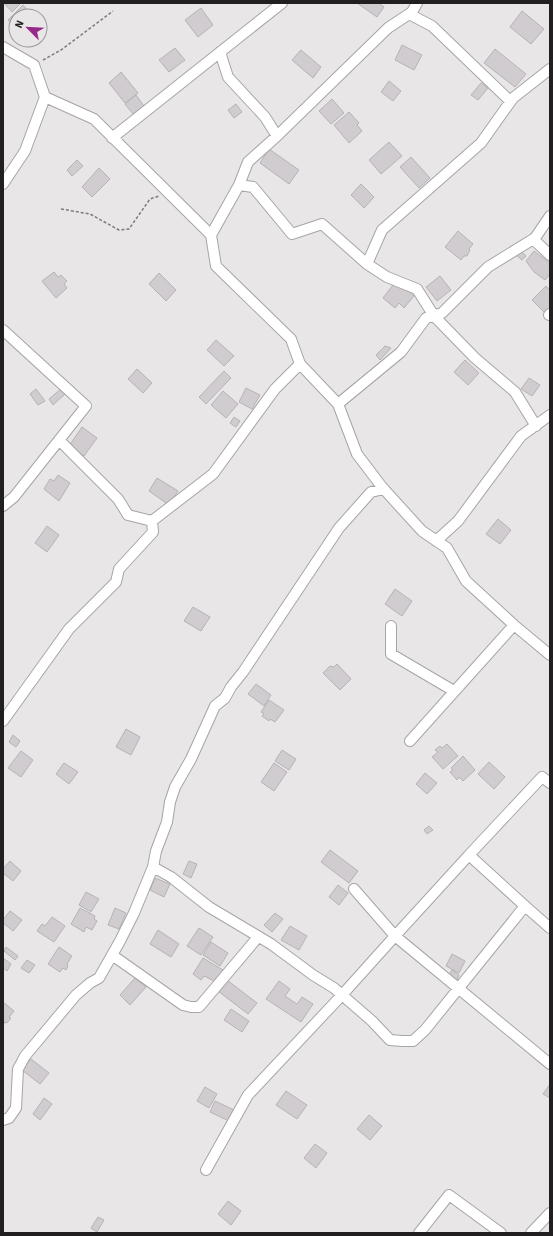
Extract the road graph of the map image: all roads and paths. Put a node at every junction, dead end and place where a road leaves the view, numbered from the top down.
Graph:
1 (282, 3) edge
2 (417, 3) edge
3 (114, 11) dead end
4 (409, 14) junction
5 (3, 47) edge
6 (220, 52) junction
7 (34, 65) junction
8 (550, 68) edge
9 (44, 97) junction
10 (510, 101) junction
11 (278, 136) junction
12 (112, 138) junction
13 (3, 184) edge
14 (239, 185) junction
15 (168, 193) junction
16 (61, 209) dead end
17 (550, 216) edge
18 (211, 235) junction
19 (533, 239) junction
20 (550, 255) edge
21 (367, 264) junction
22 (434, 316) junction
23 (3, 330) edge
24 (7, 340) edge
25 (300, 364) junction
26 (338, 404) junction
27 (550, 415) edge
28 (536, 426) junction
29 (59, 440) junction
30 (384, 489) junction
31 (3, 506) edge
32 (152, 520) junction
33 (436, 541) junction
34 (514, 625) junction
35 (392, 626) dead end
36 (550, 655) edge
37 (454, 691) junction
38 (3, 721) edge
39 (410, 741) dead end
40 (550, 784) edge
41 (469, 855) junction
42 (153, 867) junction
43 (354, 889) dead end
44 (525, 906) junction
45 (550, 928) edge
46 (395, 936) junction
47 (258, 937) junction
48 (112, 955) junction
49 (459, 988) junction
50 (342, 995) junction
51 (550, 1064) edge
52 (3, 1120) edge
53 (206, 1170) dead end
54 (550, 1213) edge
55 (419, 1233) edge
56 (501, 1233) edge
57 (531, 1233) edge

1 - 6 street
2 - 4 street
3 - 7 path
4 - 10 street
4 - 11 street
5 - 7 street
6 - 11 street
6 - 12 street
7 - 9 street
8 - 10 street
9 - 12 street
9 - 13 street
10 - 21 street
11 - 14 street
12 - 15 street
14 - 18 street
14 - 21 street
15 - 16 path
15 - 18 street
17 - 19 street
18 - 25 street
19 - 20 street
19 - 22 street
21 - 22 street
22 - 26 street
22 - 28 street
23 - 24 street
24 - 29 street
25 - 26 street
25 - 32 street
26 - 30 street
27 - 28 street
28 - 33 street
29 - 31 street
29 - 32 street
30 - 33 street
30 - 42 street
32 - 38 street
33 - 34 street
34 - 36 street
34 - 37 street
35 - 37 street
37 - 39 street
40 - 41 street
41 - 44 street
41 - 46 street
42 - 47 street
42 - 48 street
43 - 46 street
44 - 45 street
44 - 49 street
46 - 49 street
46 - 50 street
47 - 48 street
47 - 50 street
48 - 52 street
49 - 50 street
49 - 51 street
50 - 53 street
54 - 57 street
55 - 56 street

